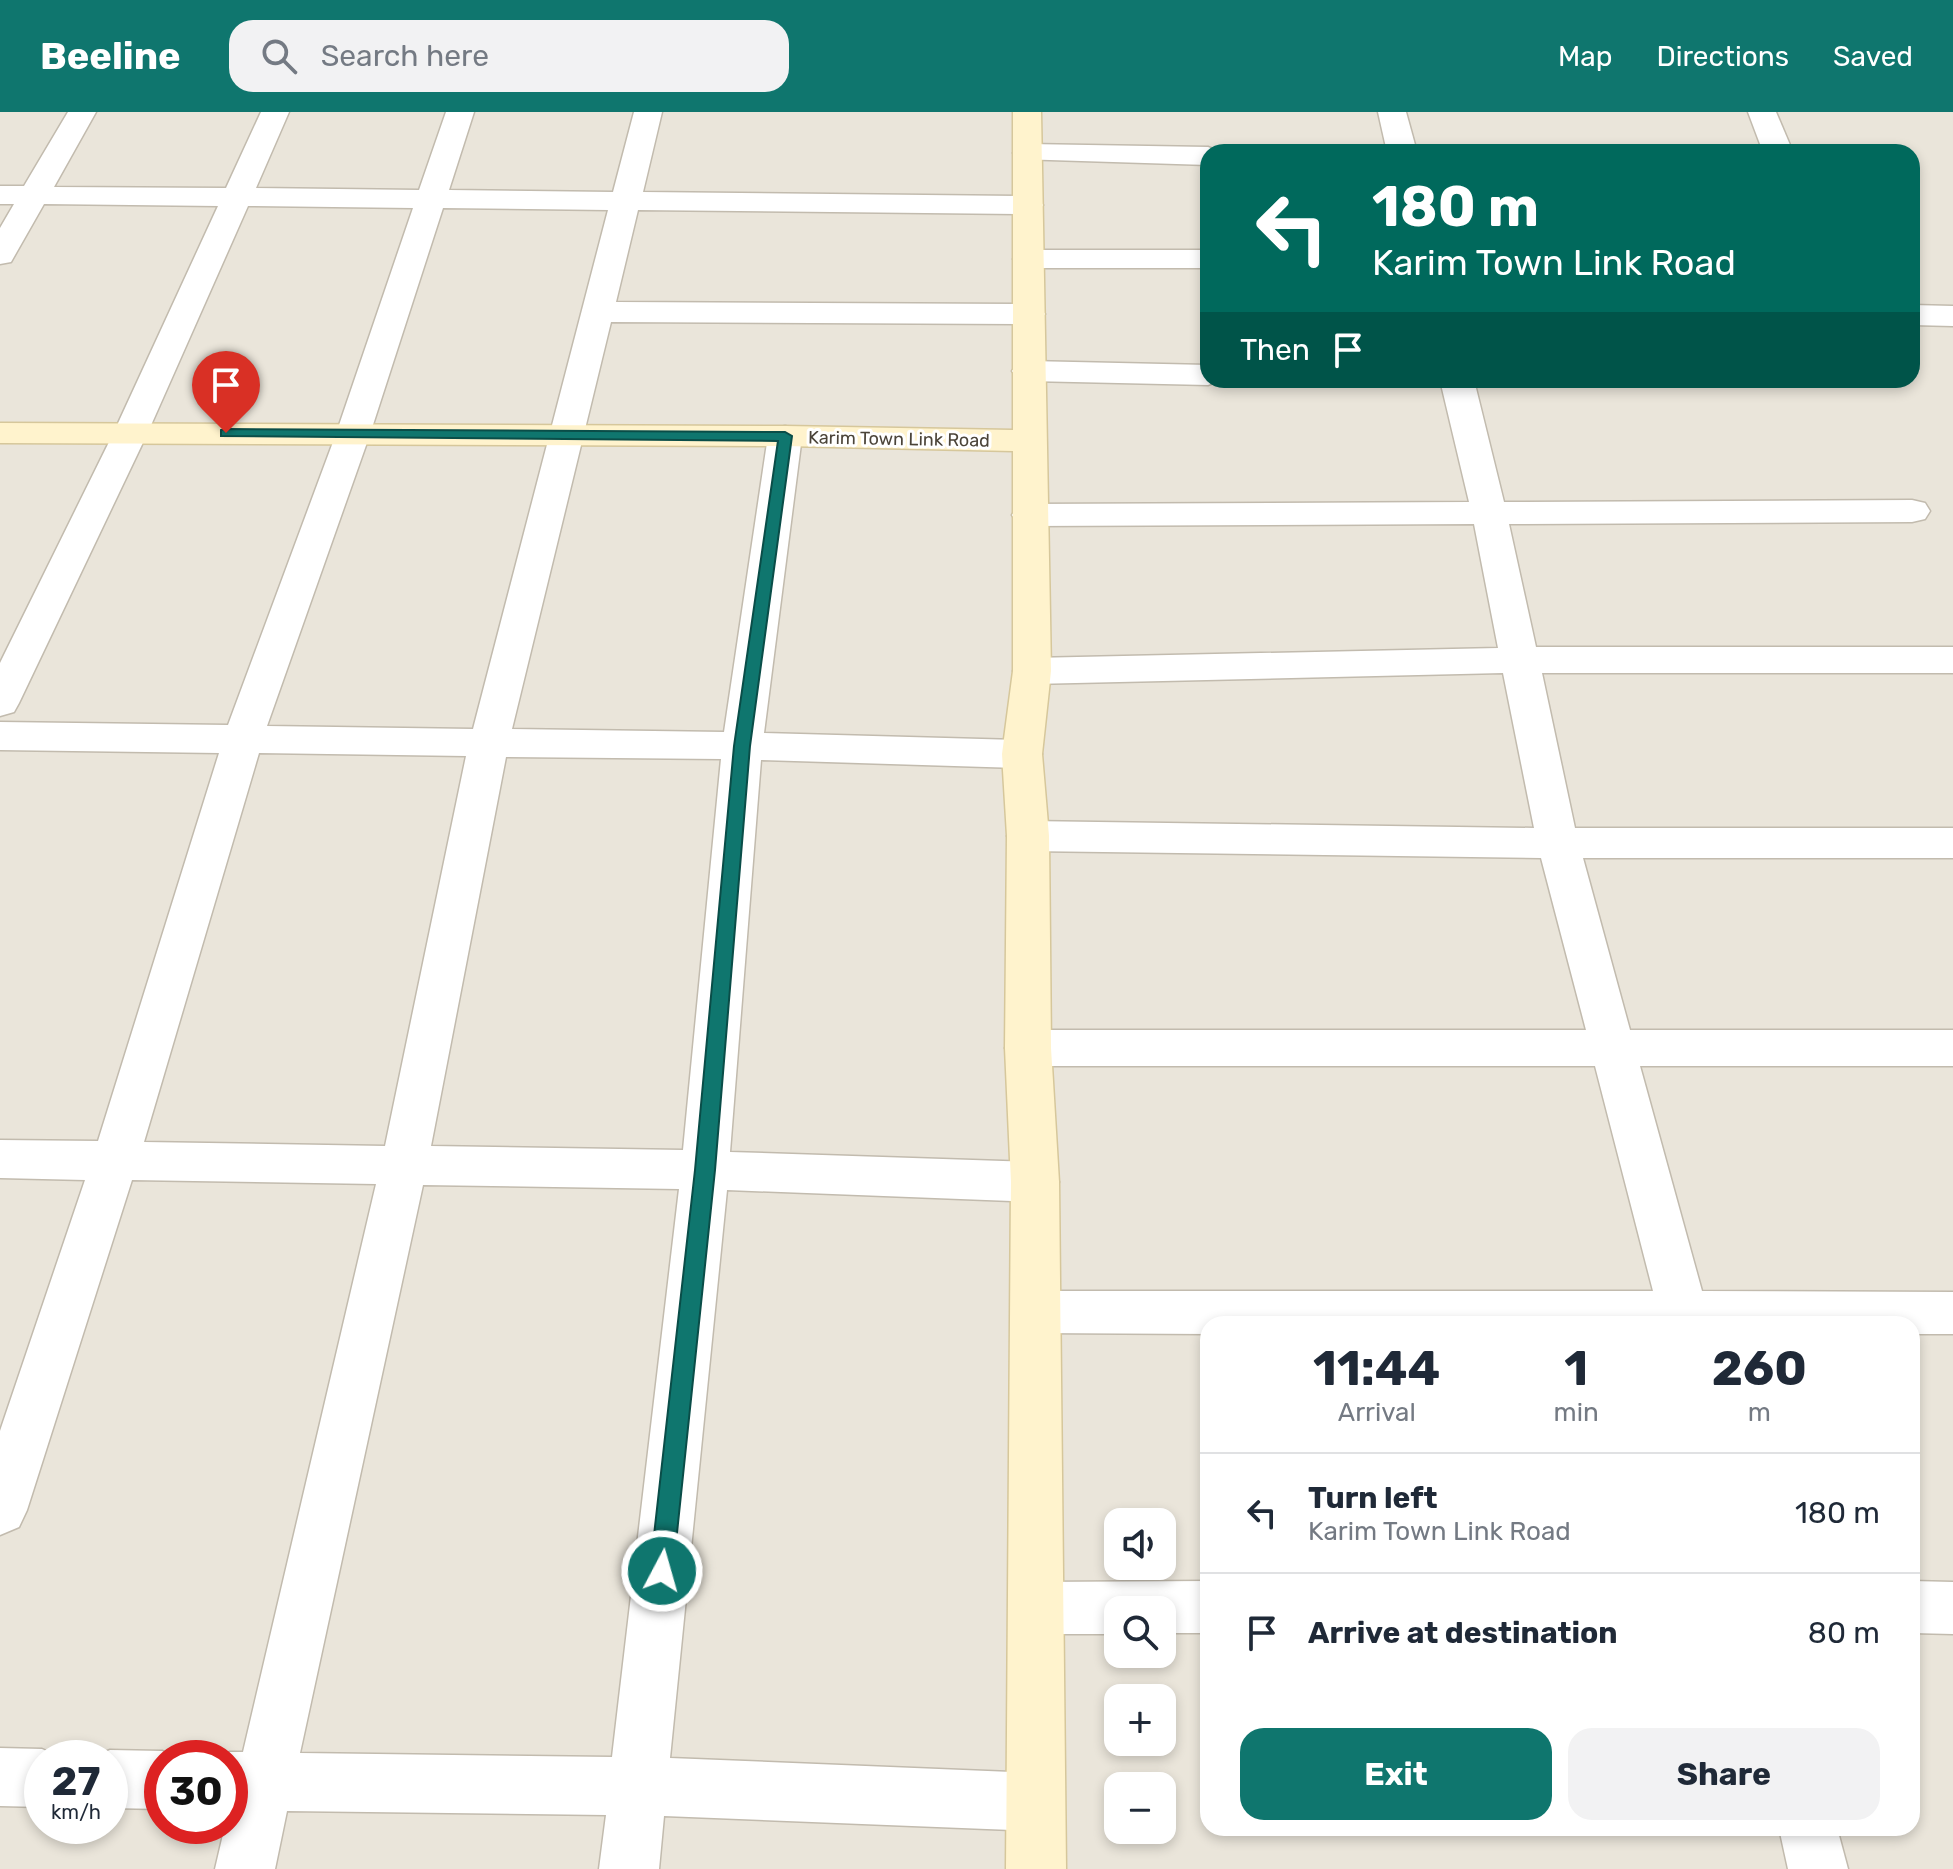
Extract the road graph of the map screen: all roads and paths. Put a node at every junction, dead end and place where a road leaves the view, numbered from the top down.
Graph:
1 (82, 112) edge
2 (275, 112) edge
3 (460, 112) edge
4 (648, 112) edge
5 (1392, 112) edge
6 (1762, 112) edge
7 (1028, 132) edge
8 (1400, 144) edge
9 (1775, 144) edge
10 (1200, 155) edge
11 (0, 195) edge
12 (36, 196) junction
13 (237, 197) junction
14 (431, 197) junction
15 (625, 202) junction
16 (1028, 205) junction
17 (0, 255) edge
18 (1029, 259) junction
19 (1200, 259) edge
20 (598, 312) junction
21 (1029, 314) junction
22 (1920, 315) edge
23 (1953, 316) edge
24 (1029, 371) junction
25 (1200, 375) edge
26 (1459, 388) edge
27 (131, 432) junction
28 (0, 433) edge
29 (353, 434) junction
30 (568, 435) junction
31 (785, 436) junction
32 (1030, 441) junction
33 (1912, 511) dead end
34 (1489, 512) junction
35 (1030, 515) junction
36 (1518, 660) junction
37 (1953, 660) edge
38 (1032, 671) junction
39 (0, 703) edge
40 (0, 736) edge
41 (243, 739) junction
42 (489, 742) junction
43 (742, 746) junction
44 (1022, 754) junction
45 (1028, 836) junction
46 (1558, 843) junction
47 (1953, 843) edge
48 (1613, 1047) junction
49 (1028, 1048) junction
50 (1953, 1048) edge
51 (0, 1159) edge
52 (115, 1161) junction
53 (404, 1166) junction
54 (705, 1170) junction
55 (1035, 1182) junction
56 (1036, 1312) junction
57 (1953, 1313) edge
58 (1554, 1316) edge
59 (1684, 1316) edge
60 (1751, 1316) edge
61 (0, 1510) edge
62 (1200, 1607) edge
63 (1920, 1607) edge
64 (1037, 1608) junction
65 (1953, 1608) edge
66 (0, 1777) edge
67 (24, 1778) edge
68 (248, 1781) edge
69 (638, 1786) junction
70 (1034, 1802) junction
71 (1810, 1836) edge
72 (246, 1844) edge
73 (245, 1869) edge
74 (629, 1869) edge
75 (1036, 1869) edge
76 (1818, 1869) edge

1 - 12 street
2 - 13 street
3 - 14 street
4 - 15 street
5 - 8 street
6 - 9 street
7 - 10 street
7 - 16 street
11 - 12 street
12 - 13 street
12 - 17 street
13 - 14 street
13 - 27 street
14 - 15 street
14 - 29 street
15 - 16 street
15 - 20 street
16 - 18 street
18 - 19 street
18 - 21 street
20 - 21 street
20 - 30 street
21 - 24 street
22 - 23 street
24 - 25 street
24 - 32 street
26 - 34 street
27 - 28 street, Karim Town Link Road
27 - 29 street, Karim Town Link Road
27 - 39 street
29 - 30 street, Karim Town Link Road
29 - 41 street
30 - 31 street, Karim Town Link Road
30 - 42 street
31 - 32 street, Karim Town Link Road
31 - 43 street
32 - 35 street
33 - 34 street
34 - 35 street
34 - 36 street
35 - 38 street
36 - 37 street
36 - 38 street
36 - 46 street
38 - 44 street
40 - 41 street
41 - 42 street
41 - 52 street
42 - 43 street
42 - 53 street
43 - 44 street
43 - 54 street
44 - 45 street
45 - 46 street
45 - 49 street
46 - 47 street
46 - 48 street
48 - 49 street
48 - 50 street
48 - 59 street
49 - 55 street
51 - 52 street
52 - 53 street
52 - 61 street
53 - 54 street
53 - 68 street
54 - 55 street
54 - 69 street
55 - 56 street
56 - 58 street
56 - 64 street
57 - 60 street
62 - 64 street
63 - 65 street
64 - 70 street
66 - 67 street
68 - 69 street
69 - 70 street
69 - 74 street
70 - 75 street
71 - 76 street
72 - 73 street

